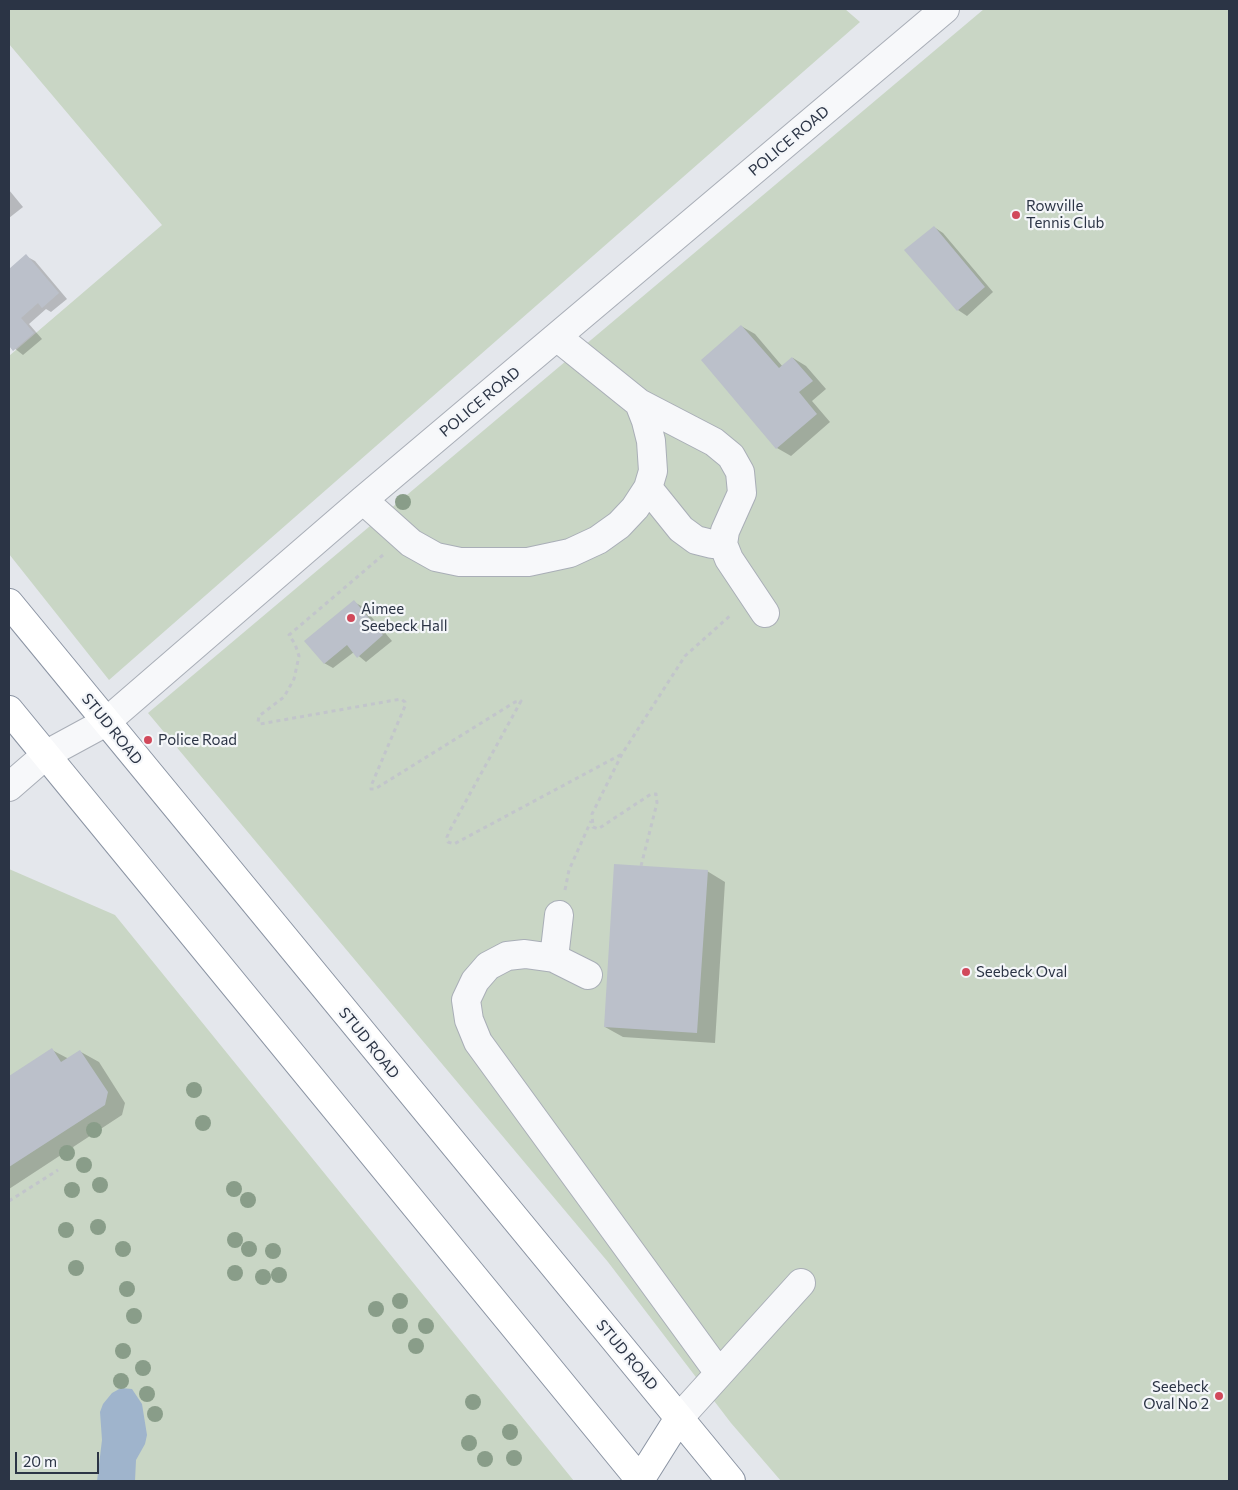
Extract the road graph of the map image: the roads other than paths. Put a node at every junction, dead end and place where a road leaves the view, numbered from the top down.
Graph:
1 (945, 9) edge
2 (557, 337) junction
3 (639, 403) junction
4 (648, 488) junction
5 (363, 500) junction
6 (723, 544) junction
7 (9, 603) edge
8 (759, 604) road end
9 (13, 718) edge
10 (106, 722) junction
11 (47, 754) junction
12 (9, 787) edge
13 (559, 915) road end
14 (554, 958) junction
15 (588, 975) dead end
16 (802, 1283) dead end
17 (719, 1373) junction
18 (678, 1418) junction
19 (640, 1481) edge
20 (731, 1481) edge

1 - 2 street, POLICE ROAD
2 - 3 street
2 - 5 street, POLICE ROAD
3 - 4 street
3 - 6 street
4 - 5 street
4 - 6 street
5 - 10 street, POLICE ROAD
6 - 8 street
7 - 10 highway, STUD ROAD
9 - 11 highway
10 - 11 street, POLICE ROAD
10 - 18 highway, STUD ROAD
11 - 12 street, POLICE ROAD
11 - 19 highway
13 - 14 street
14 - 15 street
14 - 17 street
16 - 17 street
17 - 18 street
18 - 19 highway
18 - 20 highway, STUD ROAD

